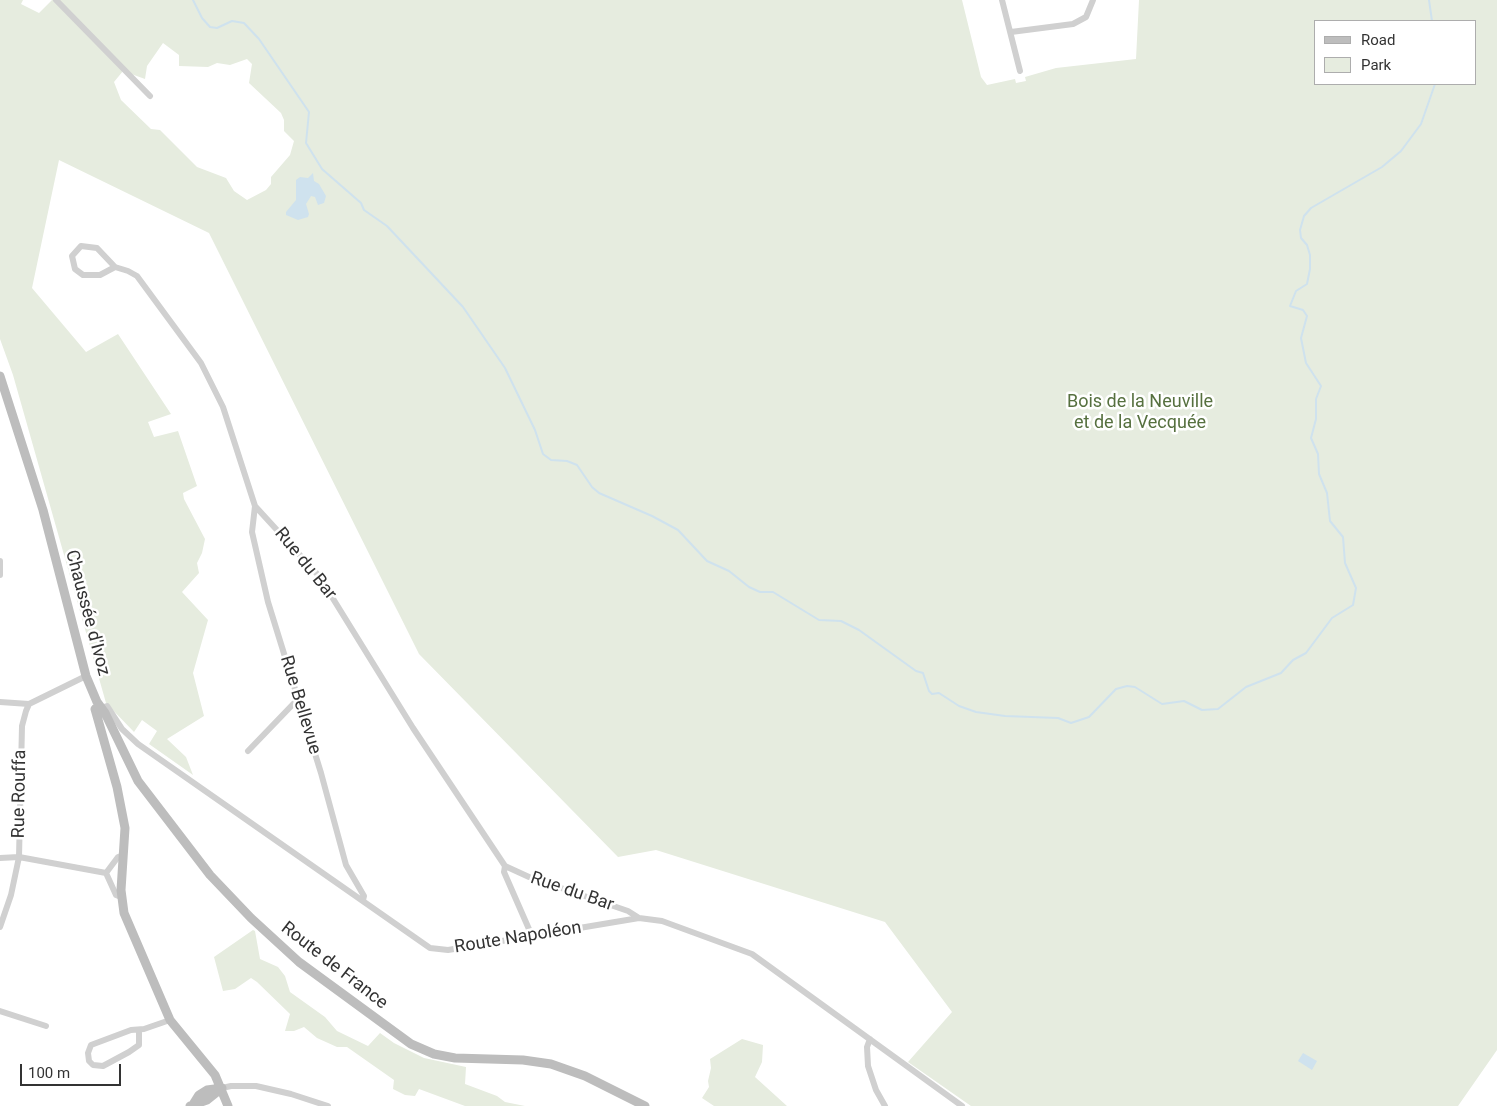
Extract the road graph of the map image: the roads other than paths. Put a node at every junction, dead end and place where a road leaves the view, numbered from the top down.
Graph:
1 (56, 0) edge
2 (1002, 0) edge
3 (1093, 0) edge
4 (1010, 32) junction
5 (1020, 71) dead end
6 (150, 96) dead end
7 (115, 268) junction
8 (0, 376) edge
9 (255, 506) junction
10 (0, 561) edge
11 (0, 575) edge
12 (86, 676) junction
13 (298, 699) junction
14 (0, 702) edge
15 (29, 704) junction
16 (101, 708) junction
17 (248, 751) dead end
18 (124, 855) junction
19 (19, 857) junction
20 (0, 858) edge
21 (506, 866) junction
22 (106, 873) junction
23 (121, 897) junction
24 (363, 900) junction
25 (639, 918) junction
26 (0, 927) edge
27 (532, 936) junction
28 (0, 1011) edge
29 (170, 1020) junction
30 (46, 1026) dead end
31 (139, 1030) junction
32 (870, 1039) junction
33 (222, 1088) junction
34 (192, 1105) edge
35 (228, 1106) edge
36 (328, 1106) edge
37 (645, 1106) edge
38 (885, 1106) edge
39 (962, 1106) edge

1 - 6 street
2 - 4 street
3 - 4 street
4 - 5 street
7 - 7 street, Rue du Bar
7 - 9 street, Rue du Bar
8 - 12 main road, Chaussée d'Ivoz
9 - 13 street, Rue Bellevue
9 - 21 street, Rue du Bar
10 - 11 street
12 - 15 street
12 - 16 main road, Chaussée d'Ivoz
13 - 17 street
13 - 24 street, Rue Bellevue
14 - 15 street
15 - 19 street, Rue Rouffa
16 - 18 main road, Chaussée d'Ivoz
16 - 24 street, Route Napoléon
16 - 37 main road, Route de France
18 - 22 street
18 - 23 main road, Chaussée d'Ivoz
19 - 20 street
19 - 22 street, Rue Rouffa
19 - 26 street
21 - 25 street, Rue du Bar
21 - 27 street, Rue du Bar
22 - 23 street, Chaussée d'Ivoz
23 - 29 main road, Chaussée d'Ivoz
24 - 27 street, Route Napoléon
25 - 27 street, Route Napoléon
25 - 32 street, Route Napoléon
28 - 30 street
29 - 31 street
29 - 33 main road, Chaussée d'Ivoz
31 - 31 street
32 - 38 street
32 - 39 street, Route Napoléon
33 - 34 main road
33 - 35 main road, Chaussée d'Ivoz
33 - 36 street

